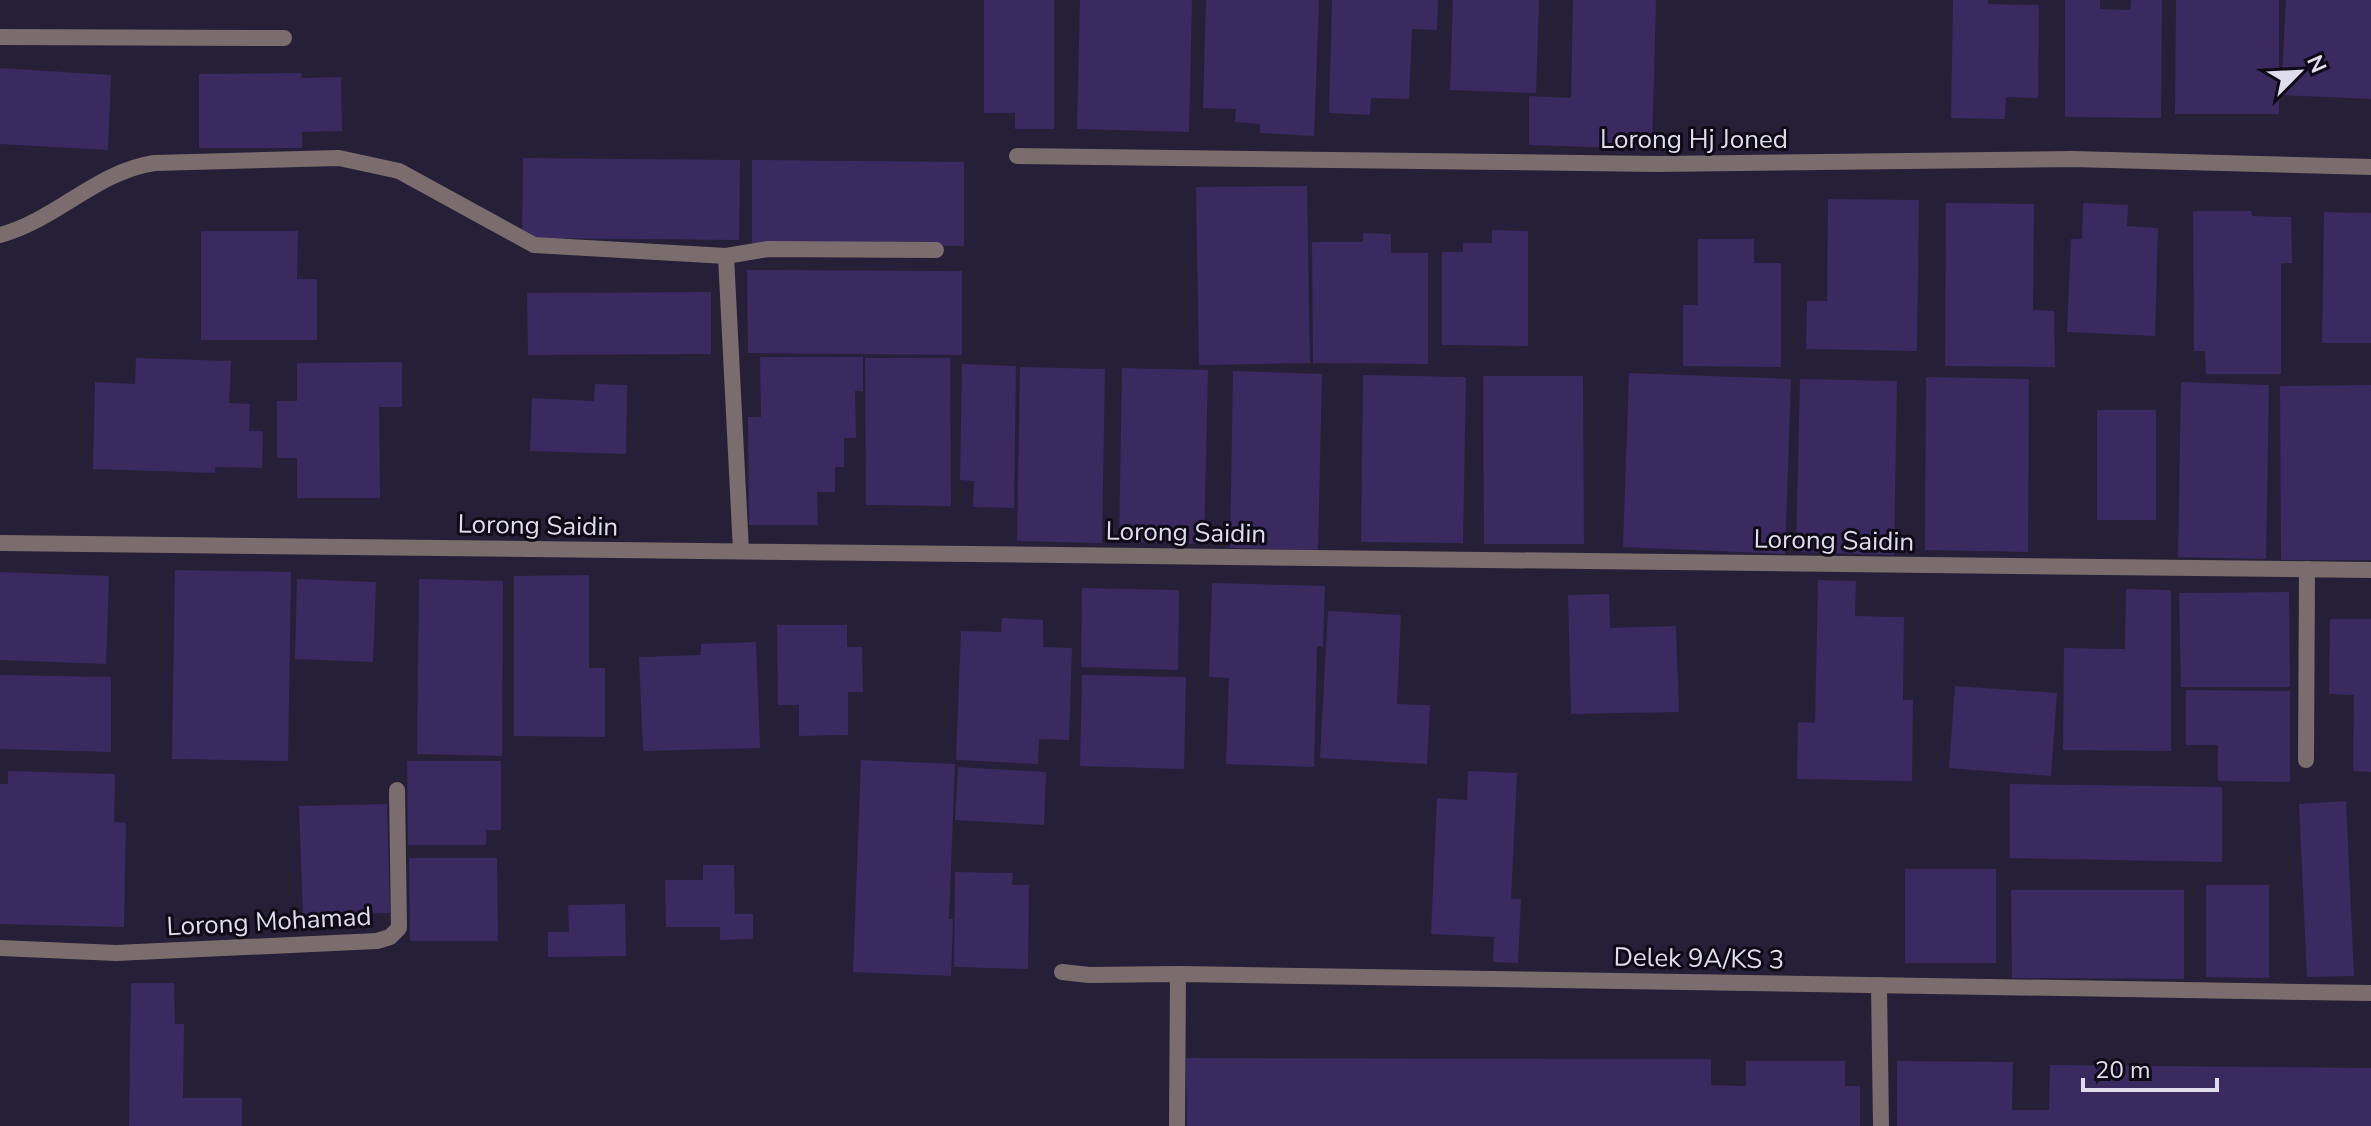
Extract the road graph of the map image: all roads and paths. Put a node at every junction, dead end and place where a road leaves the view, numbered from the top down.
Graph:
1 (0, 37) edge
2 (284, 38) dead end
3 (1017, 156) dead end
4 (2371, 167) edge
5 (0, 235) edge
6 (936, 250) dead end
7 (726, 256) junction
8 (0, 543) edge
9 (741, 551) junction
10 (2307, 569) junction
11 (2371, 570) edge
12 (2306, 760) dead end
13 (397, 790) dead end
14 (0, 948) edge
15 (1062, 972) dead end
16 (1178, 974) junction
17 (1879, 985) junction
18 (2371, 993) edge
19 (1177, 1126) edge
20 (1881, 1126) edge

1 - 2 street
3 - 4 street, Lorong Hj Joned
5 - 7 street
6 - 7 street
7 - 9 street
8 - 9 street, Lorong Saidin
9 - 10 street, Lorong Saidin
10 - 11 street, Lorong Saidin
10 - 12 street
13 - 14 street, Lorong Mohamad
15 - 16 street, Delek 9A/KS 3
16 - 17 street, Delek 9A/KS 3
16 - 19 street
17 - 18 street, Delek 9A/KS 3
17 - 20 street

